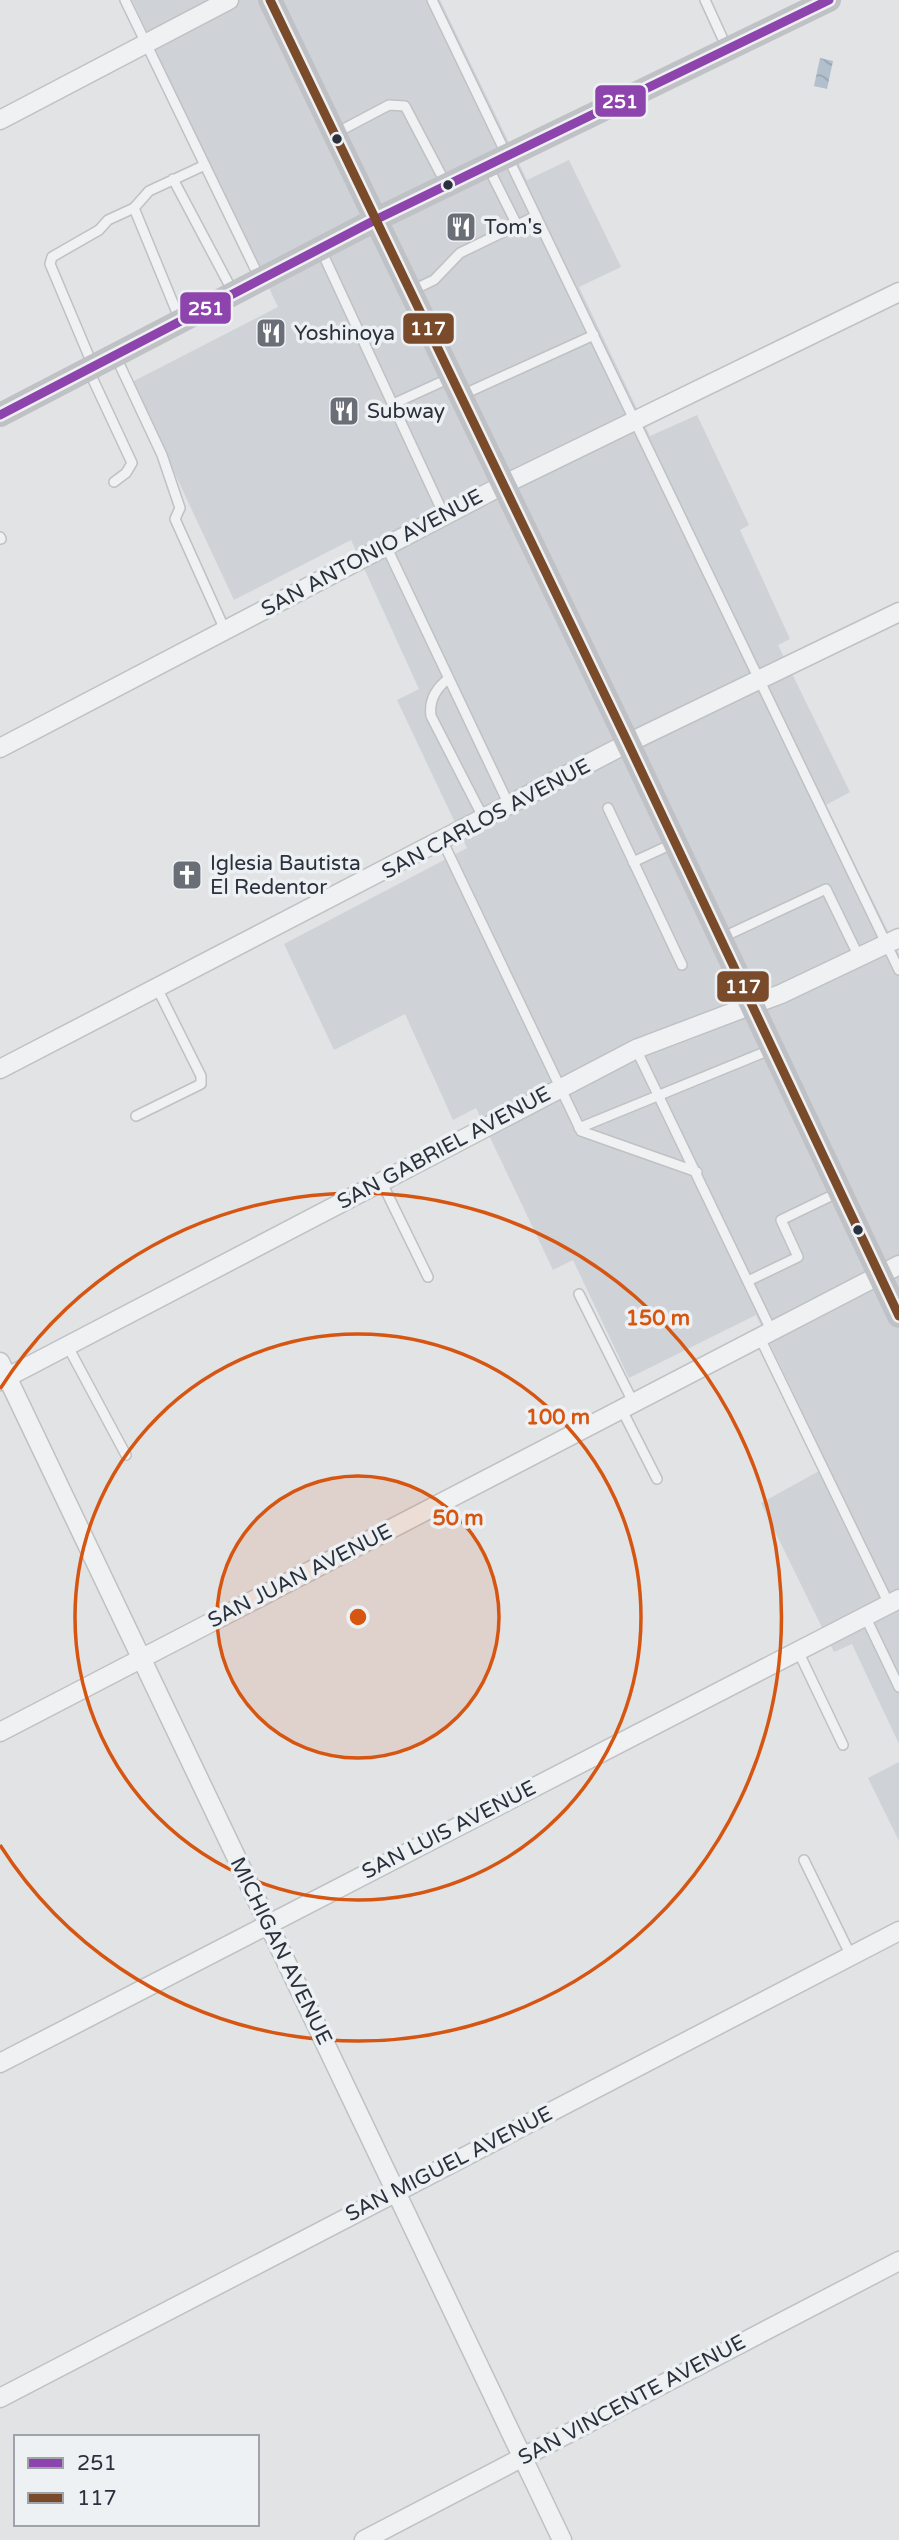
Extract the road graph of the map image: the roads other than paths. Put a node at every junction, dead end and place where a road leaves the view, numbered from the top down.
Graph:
1 (125, 0) edge
2 (229, 0) edge
3 (270, 0) edge
4 (432, 0) edge
5 (705, 0) edge
6 (830, 0) edge
7 (146, 43) junction
8 (728, 50) junction
9 (0, 120) edge
10 (334, 134) junction
11 (498, 162) junction
12 (205, 164) junction
13 (173, 179) junction
14 (448, 186) junction
15 (134, 208) junction
16 (536, 216) junction
17 (375, 220) junction
18 (517, 225) junction
19 (320, 249) junction
20 (260, 280) junction
21 (410, 292) junction
22 (899, 292) edge
23 (234, 294) junction
24 (181, 321) junction
25 (594, 335) junction
26 (99, 364) junction
27 (456, 387) junction
28 (393, 404) junction
29 (0, 415) edge
30 (635, 421) junction
31 (114, 482) dead end
32 (503, 485) junction
33 (444, 515) junction
34 (386, 545) junction
35 (899, 612) edge
36 (225, 630) junction
37 (448, 680) junction
38 (760, 681) junction
39 (628, 743) junction
40 (0, 748) edge
41 (510, 807) junction
42 (607, 808) dead end
43 (484, 820) junction
44 (443, 842) junction
45 (674, 843) junction
46 (633, 862) junction
47 (720, 939) junction
48 (893, 941) edge
49 (859, 957) junction
50 (682, 965) dead end
51 (899, 970) edge
52 (157, 988) junction
53 (751, 1003) junction
54 (636, 1049) junction
55 (772, 1049) junction
56 (0, 1069) edge
57 (559, 1087) junction
58 (660, 1094) junction
59 (136, 1116) dead end
60 (579, 1128) junction
61 (697, 1172) junction
62 (381, 1181) junction
63 (840, 1192) junction
64 (889, 1270) edge
65 (428, 1277) dead end
66 (748, 1281) junction
67 (579, 1294) dead end
68 (899, 1316) edge
69 (766, 1335) junction
70 (68, 1345) junction
71 (2, 1374) edge
72 (628, 1407) junction
73 (126, 1455) dead end
74 (657, 1479) dead end
75 (894, 1601) edge
76 (865, 1616) junction
77 (798, 1651) junction
78 (141, 1658) junction
79 (899, 1687) edge
80 (0, 1732) edge
81 (843, 1745) dead end
82 (804, 1860) dead end
83 (267, 1924) junction
84 (899, 1931) edge
85 (851, 1956) junction
86 (0, 2063) edge
87 (395, 2191) junction
88 (899, 2261) edge
89 (0, 2398) edge
90 (523, 2457) junction
91 (364, 2540) edge
92 (562, 2540) edge

1 - 7 lane
2 - 7 street
3 - 10 main road
4 - 11 lane
5 - 8 lane
6 - 8 main road
7 - 9 street
7 - 12 lane
8 - 11 main road
10 - 14 lane
10 - 17 main road
11 - 14 main road
11 - 16 lane
11 - 18 lane
12 - 13 lane
12 - 20 lane
13 - 15 lane
13 - 23 lane
14 - 17 main road
15 - 24 lane
15 - 26 lane
16 - 18 lane
16 - 25 lane
17 - 19 main road
17 - 21 main road
18 - 21 lane
19 - 20 main road
19 - 28 lane
20 - 23 main road
21 - 27 main road
22 - 30 street, SAN ANTONIO AVENUE
23 - 24 main road
24 - 26 main road
25 - 27 lane
25 - 30 lane
26 - 29 main road
26 - 31 lane
26 - 36 lane
27 - 28 lane
27 - 32 main road
28 - 33 lane
30 - 32 street, SAN ANTONIO AVENUE
30 - 38 lane
32 - 33 street, SAN ANTONIO AVENUE
32 - 39 main road
33 - 34 street, SAN ANTONIO AVENUE
34 - 36 street, SAN ANTONIO AVENUE
34 - 37 lane
35 - 38 street, SAN CARLOS AVENUE
36 - 40 street, SAN ANTONIO AVENUE
37 - 41 lane
37 - 43 lane
38 - 39 street, SAN CARLOS AVENUE
38 - 48 lane
39 - 41 street, SAN CARLOS AVENUE
39 - 45 main road
41 - 43 street, SAN CARLOS AVENUE
42 - 46 lane
43 - 44 street, SAN CARLOS AVENUE
44 - 52 street, SAN CARLOS AVENUE
44 - 57 lane
45 - 46 lane
45 - 47 main road
46 - 50 lane
47 - 49 lane
47 - 53 main road
48 - 49 street, SAN GABRIEL AVENUE
48 - 51 lane
49 - 53 street, SAN GABRIEL AVENUE
52 - 56 street, SAN CARLOS AVENUE
52 - 59 lane
53 - 54 street, SAN GABRIEL AVENUE
53 - 55 main road
54 - 57 street, SAN GABRIEL AVENUE
54 - 58 lane
55 - 58 lane
55 - 63 main road
57 - 60 lane
57 - 62 street, SAN GABRIEL AVENUE
58 - 60 lane
58 - 61 lane
60 - 61 lane
61 - 66 lane
62 - 65 lane
62 - 70 street, SAN GABRIEL AVENUE
63 - 64 main road
63 - 66 lane
64 - 68 main road
64 - 69 street, SAN JUAN AVENUE
66 - 69 lane
67 - 72 lane
69 - 72 street, SAN JUAN AVENUE
69 - 75 lane
70 - 71 street, SAN GABRIEL AVENUE
70 - 73 lane
71 - 78 street, MICHIGAN AVENUE
72 - 74 lane
72 - 78 street, SAN JUAN AVENUE
75 - 76 street, SAN LUIS AVENUE
76 - 77 street, SAN LUIS AVENUE
76 - 79 lane
77 - 81 lane
77 - 83 street, SAN LUIS AVENUE
78 - 80 street, SAN JUAN AVENUE
78 - 83 street, MICHIGAN AVENUE
82 - 85 lane
83 - 86 street, SAN LUIS AVENUE
83 - 87 street, MICHIGAN AVENUE
84 - 85 street, SAN MIGUEL AVENUE
85 - 87 street, SAN MIGUEL AVENUE
87 - 89 street, SAN MIGUEL AVENUE
87 - 90 street, MICHIGAN AVENUE
88 - 90 street, SAN VINCENTE AVENUE
90 - 91 street, SAN VINCENTE AVENUE
90 - 92 street, MICHIGAN AVENUE

